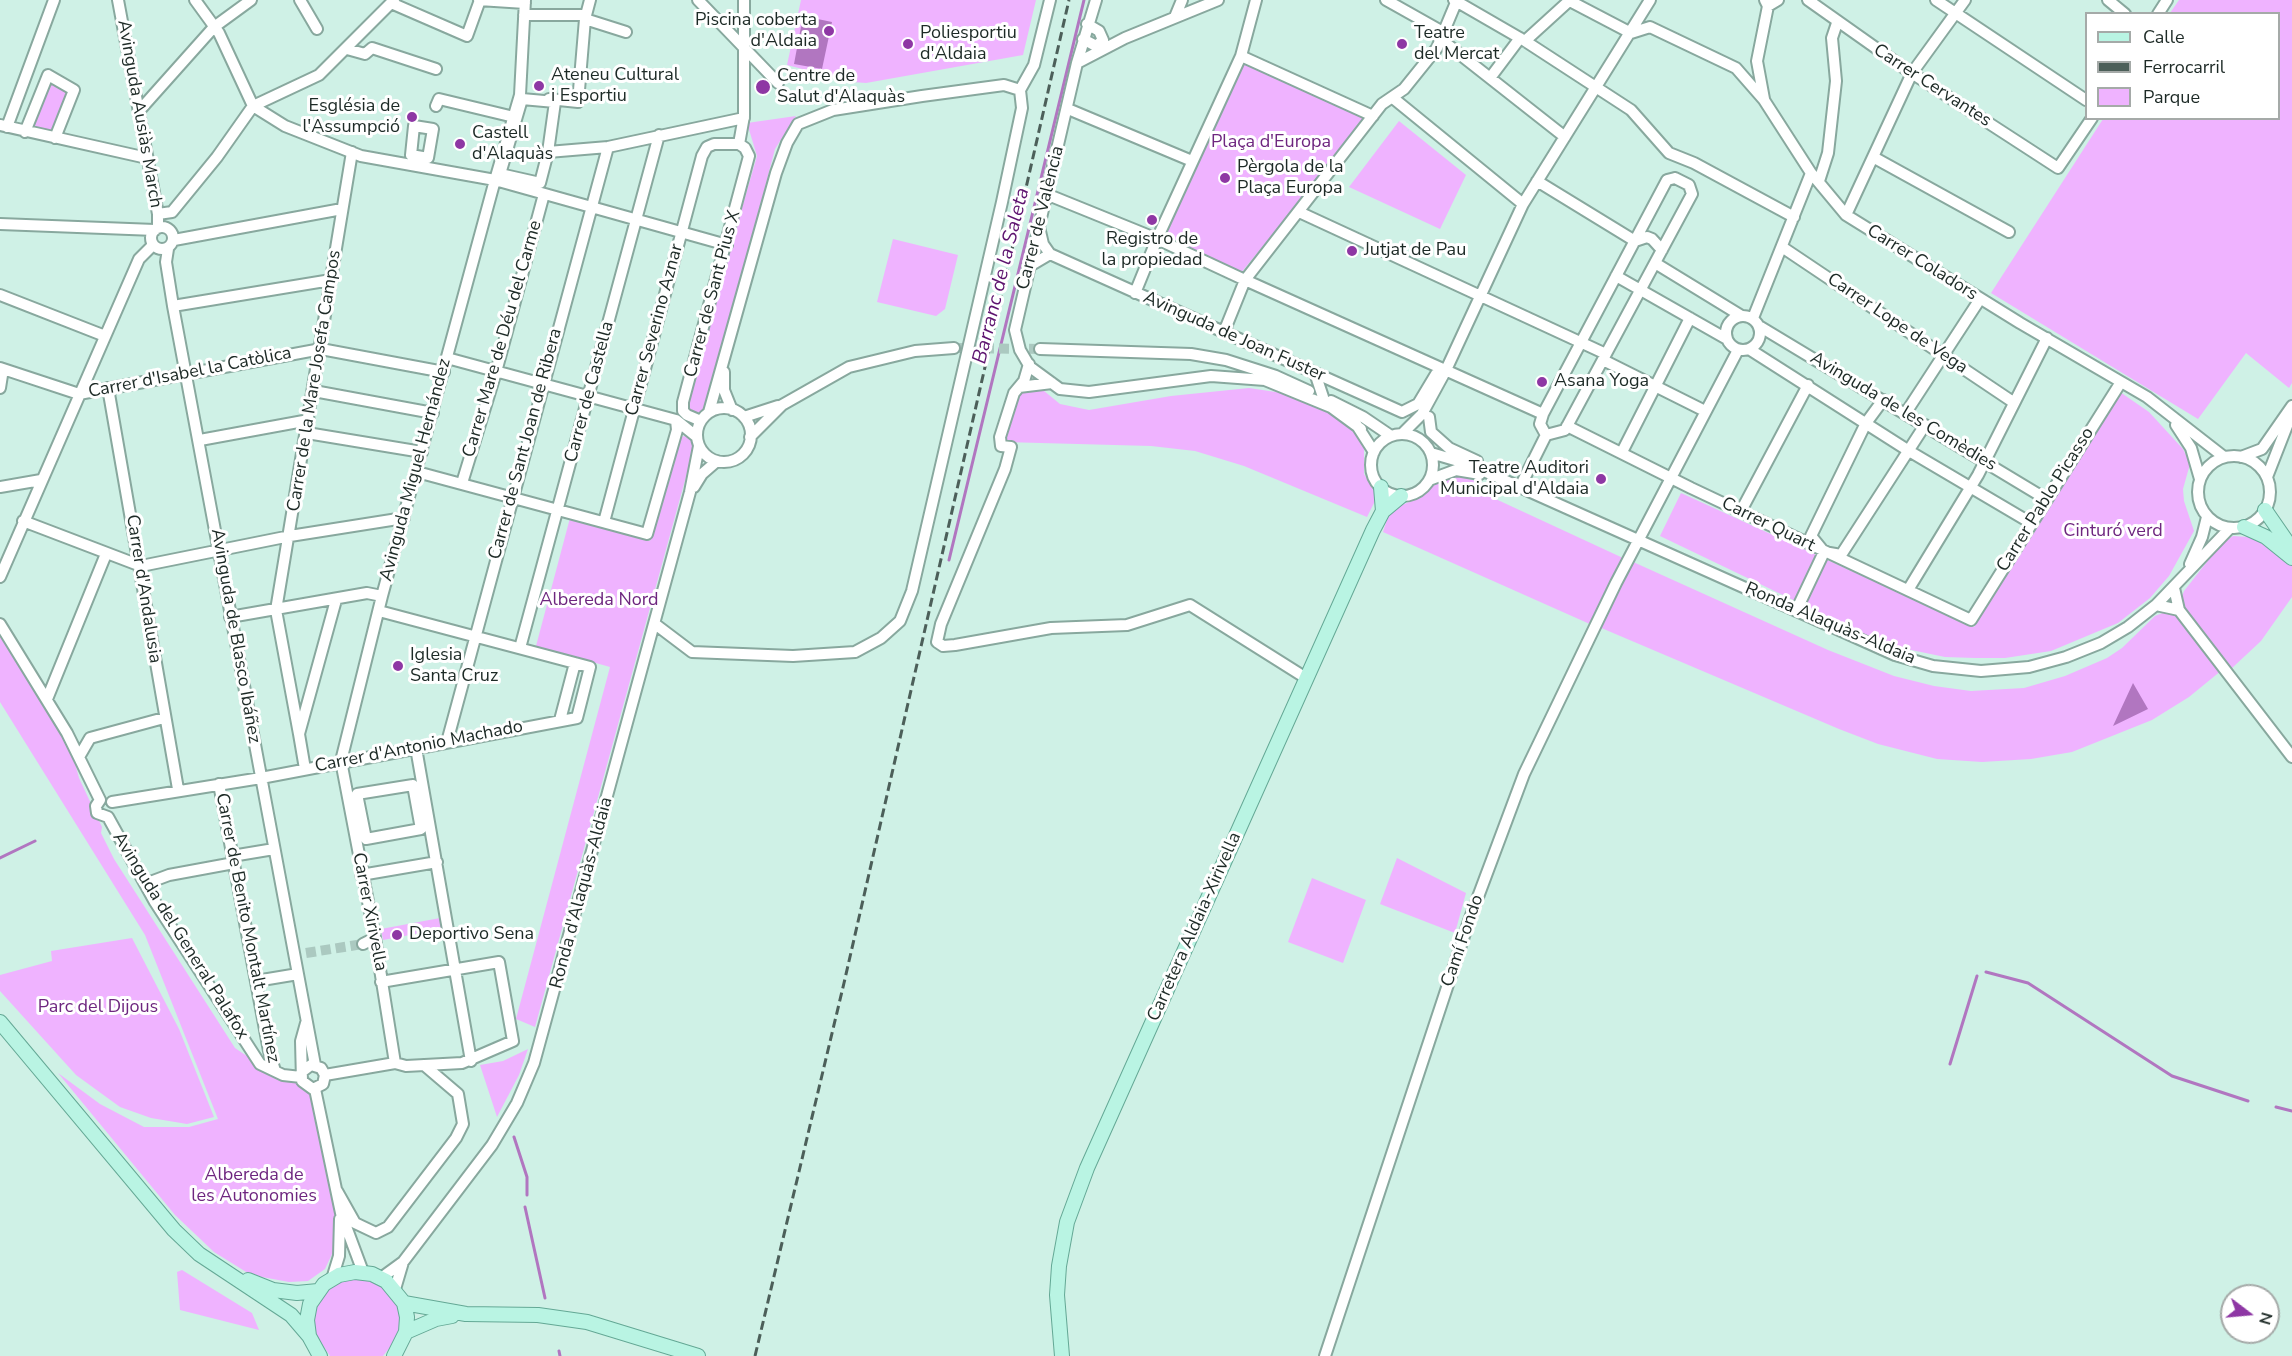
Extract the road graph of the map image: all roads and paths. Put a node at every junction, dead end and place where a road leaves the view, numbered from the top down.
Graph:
1 (54, 0) edge
2 (118, 0) edge
3 (195, 0) edge
4 (251, 0) edge
5 (300, 0) edge
6 (479, 0) edge
7 (590, 0) edge
8 (699, 0) edge
9 (744, 0) edge
10 (1050, 0) edge
11 (1096, 0) edge
12 (1182, 0) edge
13 (1218, 0) edge
14 (1256, 0) edge
15 (1386, 0) edge
16 (1569, 0) edge
17 (1650, 0) edge
18 (1778, 0) edge
19 (1808, 0) edge
20 (1936, 0) edge
21 (1965, 0) edge
22 (2108, 0) edge
23 (1456, 1) edge
24 (392, 2) edge
25 (525, 2) edge
26 (1766, 3) edge
27 (1954, 12) junction
28 (2123, 12) edge
29 (524, 15) junction
30 (585, 17) junction
31 (1175, 17) junction
32 (1837, 23) junction
33 (1088, 24) junction
34 (214, 27) junction
35 (1650, 27) junction
36 (317, 29) dead end
37 (626, 32) dead end
38 (1631, 33) junction
39 (1443, 37) junction
40 (1125, 38) junction
41 (1083, 39) junction
42 (1523, 40) junction
43 (1100, 42) junction
44 (744, 45) junction
45 (347, 50) junction
46 (1241, 56) junction
47 (1757, 61) junction
48 (1077, 63) junction
49 (1736, 68) junction
50 (436, 69) dead end
51 (1912, 73) junction
52 (1490, 78) junction
53 (778, 83) dead end
54 (1596, 87) junction
55 (1020, 90) junction
56 (520, 95) junction
57 (1393, 98) junction
58 (2085, 99) edge
59 (1764, 100) junction
60 (253, 106) junction
61 (436, 106) dead end
62 (1068, 110) junction
63 (139, 111) junction
64 (1373, 116) junction
65 (514, 117) junction
66 (744, 118) junction
67 (2091, 120) edge
68 (3, 126) edge
69 (25, 132) junction
70 (659, 135) junction
71 (1565, 137) junction
72 (55, 138) junction
73 (739, 144) junction
74 (608, 147) junction
75 (352, 152) junction
76 (549, 152) junction
77 (1873, 157) junction
78 (147, 158) junction
79 (1192, 161) junction
80 (424, 162) junction
81 (1815, 177) junction
82 (495, 180) junction
83 (1537, 181) junction
84 (544, 194) junction
85 (1046, 194) junction
86 (1523, 204) junction
87 (591, 207) junction
88 (342, 209) junction
89 (172, 212) junction
90 (1299, 212) junction
91 (158, 214) junction
92 (1846, 215) junction
93 (1794, 217) junction
94 (637, 220) junction
95 (0, 224) edge
96 (1038, 225) junction
97 (156, 229) junction
98 (681, 232) junction
99 (2009, 232) dead end
100 (1157, 239) junction
101 (1635, 241) junction
102 (173, 242) junction
103 (153, 245) junction
104 (727, 245) junction
105 (1782, 247) junction
106 (1662, 250) junction
107 (1050, 254) junction
108 (1655, 263) junction
109 (1028, 267) junction
110 (1616, 276) junction
111 (331, 280) junction
112 (1245, 280) junction
113 (1641, 289) junction
114 (1136, 293) junction
115 (0, 296) edge
116 (1480, 296) junction
117 (1980, 299) junction
118 (173, 306) junction
119 (1740, 315) junction
120 (1690, 318) junction
121 (1756, 322) junction
122 (1224, 332) junction
123 (105, 336) junction
124 (1725, 338) junction
125 (2047, 338) junction
126 (1581, 343) junction
127 (954, 348) tunnel mouth
128 (321, 349) junction
129 (1040, 349) tunnel mouth
130 (1743, 349) junction
131 (1943, 356) junction
132 (1604, 357) junction
133 (447, 358) junction
134 (724, 359) junction
135 (1029, 364) junction
136 (1, 369) edge
137 (1446, 370) junction
138 (444, 372) junction
139 (496, 372) junction
140 (1315, 373) junction
141 (188, 374) junction
142 (2121, 381) junction
143 (1052, 383) junction
144 (543, 384) junction
145 (1808, 385) junction
146 (1655, 386) junction
147 (1018, 387) junction
148 (0, 388) edge
149 (108, 388) junction
150 (314, 391) junction
151 (79, 394) junction
152 (589, 397) junction
153 (1323, 397) junction
154 (1883, 400) junction
155 (2013, 402) junction
156 (1335, 403) junction
157 (782, 405) junction
158 (2292, 406) edge
159 (634, 409) junction
160 (732, 410) junction
161 (1705, 411) junction
162 (710, 412) junction
163 (433, 413) junction
164 (2292, 413) edge
165 (1544, 414) junction
166 (1905, 414) junction
167 (2169, 415) junction
168 (744, 417) junction
169 (1430, 417) junction
170 (309, 420) junction
171 (675, 420) junction
172 (701, 421) junction
173 (1866, 423) junction
174 (1925, 425) junction
175 (1568, 426) junction
176 (1361, 429) junction
177 (307, 433) junction
178 (1397, 435) junction
179 (1546, 435) junction
180 (750, 437) junction
181 (200, 440) junction
182 (698, 442) junction
183 (1428, 448) junction
184 (1909, 451) junction
185 (422, 452) junction
186 (1374, 452) junction
187 (1622, 452) junction
188 (2224, 457) junction
189 (2241, 457) junction
190 (717, 461) junction
191 (1984, 462) junction
192 (417, 472) junction
193 (1495, 476) junction
194 (2267, 477) junction
195 (1671, 478) junction
196 (2200, 479) junction
197 (41, 480) junction
198 (1429, 480) junction
199 (462, 483) junction
200 (0, 487) edge
201 (1381, 487) junction
202 (1971, 487) junction
203 (1520, 488) junction
204 (690, 492) junction
205 (512, 496) junction
206 (1401, 496) junction
207 (2046, 499) junction
208 (559, 510) junction
209 (2265, 510) junction
210 (1383, 511) junction
211 (1742, 511) junction
212 (2207, 517) junction
213 (404, 518) junction
214 (23, 521) junction
215 (604, 522) junction
216 (2031, 523) junction
217 (2244, 527) junction
218 (2230, 528) junction
219 (290, 536) junction
220 (1638, 540) junction
221 (2292, 549) edge
222 (218, 551) junction
223 (1824, 552) junction
224 (106, 554) junction
225 (2292, 558) edge
226 (141, 566) junction
227 (0, 577) edge
228 (2183, 578) junction
229 (2174, 588) junction
230 (1908, 590) junction
231 (382, 596) junction
232 (336, 600) junction
233 (2156, 604) junction
234 (276, 610) junction
235 (2179, 610) junction
236 (379, 611) junction
237 (1796, 611) junction
238 (230, 617) junction
239 (1971, 620) joint
240 (0, 624) edge
241 (655, 624) junction
242 (474, 637) junction
243 (520, 648) junction
244 (575, 663) junction
245 (1306, 678) junction
246 (47, 699) junction
247 (164, 718) junction
248 (560, 720) junction
249 (299, 734) junction
250 (447, 742) junction
251 (416, 748) junction
252 (79, 757) junction
253 (2292, 757) edge
254 (341, 761) junction
255 (305, 769) junction
256 (261, 778) junction
257 (219, 784) junction
258 (413, 785) joint
259 (178, 789) junction
260 (100, 800) junction
261 (112, 802) junction
262 (108, 817) junction
263 (274, 849) junction
264 (233, 859) junction
265 (436, 862) junction
266 (361, 875) junction
267 (146, 884) junction
268 (375, 938) junction
269 (363, 944) tunnel mouth
270 (456, 967) junction
271 (298, 974) junction
272 (256, 981) junction
273 (381, 982) junction
274 (0, 1022) edge
275 (306, 1023) junction
276 (269, 1049) junction
277 (253, 1054) junction
278 (471, 1061) junction
279 (395, 1063) junction
280 (315, 1065) junction
281 (424, 1065) junction
282 (276, 1071) junction
283 (302, 1074) junction
284 (325, 1075) junction
285 (315, 1089) junction
286 (337, 1191) junction
287 (340, 1212) junction
288 (403, 1262) junction
289 (363, 1272) junction
290 (230, 1274) junction
291 (381, 1278) junction
292 (332, 1279) junction
293 (395, 1289) junction
294 (318, 1290) junction
295 (404, 1303) junction
296 (466, 1314) junction
297 (406, 1332) junction
298 (309, 1336) junction
299 (320, 1356) edge
300 (394, 1356) edge
301 (698, 1356) edge
302 (1062, 1356) edge
303 (1325, 1356) edge

1 - 68 street
2 - 63 street, Avinguda Ausiàs March
3 - 34 street
4 - 34 street
5 - 36 street
6 - 24 street
6 - 25 street
7 - 30 street
8 - 44 street
9 - 44 street
10 - 55 street
11 - 33 street, Carrer de València
12 - 31 street
13 - 31 street
14 - 46 street
15 - 39 street
16 - 38 street
16 - 42 street
17 - 35 street
17 - 38 street
18 - 26 street
19 - 32 street, Carrer Cervantes
20 - 27 street
21 - 27 street
22 - 28 street
23 - 39 street
23 - 42 street
24 - 45 street
25 - 29 street, Avinguda Miguel Hernández
26 - 47 street
27 - 51 street
27 - 58 street
29 - 30 street
29 - 56 street, Avinguda Miguel Hernández
30 - 37 street
30 - 56 street
31 - 40 street
32 - 51 street, Carrer Cervantes
32 - 81 street
33 - 41 street, Carrer de València
33 - 43 street
34 - 60 street
34 - 63 street
35 - 38 street
35 - 49 street, Carrer Coladors
38 - 54 street
39 - 52 street
39 - 57 street
40 - 43 street
40 - 43 street
41 - 43 street
41 - 48 street, Carrer de València
42 - 52 street
42 - 54 street
43 - 48 street
44 - 53 street
44 - 66 street
45 - 50 street
45 - 60 street
46 - 64 street
46 - 79 street
47 - 49 street
47 - 59 street
48 - 62 street, Carrer de València
49 - 59 street, Carrer Coladors
51 - 67 street, Carrer Cervantes
51 - 77 street
52 - 71 street
54 - 71 street
54 - 93 street
55 - 134 street
55 - 241 street
56 - 65 street, Avinguda Miguel Hernández
57 - 64 street
57 - 86 street
59 - 81 street, Carrer Coladors
60 - 75 street
60 - 89 street
61 - 65 street
62 - 79 street
62 - 85 street, Carrer de València
63 - 78 street, Avinguda Ausiàs March
64 - 90 street
65 - 82 street, Avinguda Miguel Hernández
66 - 70 street
66 - 73 street
68 - 69 street
69 - 72 street
69 - 72 street
70 - 74 street
70 - 94 street, Carrer de Castella
71 - 83 street
72 - 78 street
73 - 98 street, Carrer Severino Aznar
73 - 104 street, Carrer de Sant Pius X
74 - 76 street
74 - 87 street, Carrer de Sant Joan de Ribera
75 - 80 street
75 - 88 street, Carrer de la Mare Josefa Campos
76 - 76 street
77 - 92 street
77 - 99 street
78 - 91 street, Avinguda Ausiàs March
79 - 100 street
80 - 80 street
80 - 82 street
81 - 92 street, Carrer Coladors
81 - 93 street
82 - 84 street
82 - 133 street, Avinguda Miguel Hernández
83 - 86 street
83 - 101 street
84 - 87 street
84 - 139 street, Carrer Mare de Déu del Carme
85 - 96 street, Carrer de València
85 - 100 street
86 - 116 street
87 - 94 street
87 - 144 street, Carrer de Sant Joan de Ribera
88 - 102 street
88 - 111 street, Carrer de la Mare Josefa Campos
89 - 91 street
89 - 102 street, Avinguda Ausiàs March
90 - 112 street
90 - 116 street
91 - 97 street, Avinguda Ausiàs March
92 - 117 street, Carrer Coladors
93 - 105 street
94 - 98 street
94 - 152 street, Carrer de Castella
95 - 97 street
96 - 107 street
96 - 109 street, Carrer de València
97 - 102 street
97 - 103 street
98 - 104 street
98 - 159 street, Carrer Severino Aznar
100 - 112 street
100 - 114 street
101 - 106 street
101 - 106 street
101 - 110 street
102 - 103 street
102 - 118 street, Avinguda de Blasco Ibáñez
103 - 123 street
104 - 172 street, Carrer de Sant Pius X
105 - 121 street
105 - 131 street, Carrer Lope de Vega
106 - 108 street
107 - 109 street
107 - 114 street, Avinguda de Joan Fuster
108 - 113 street
108 - 119 street
109 - 135 street, Carrer de València
110 - 113 street
110 - 126 street
111 - 118 street
111 - 128 street, Carrer de la Mare Josefa Campos
112 - 122 street
112 - 137 street
113 - 120 street
113 - 132 street
114 - 122 street, Avinguda de Joan Fuster
115 - 123 street
116 - 126 street
116 - 137 street
117 - 125 street, Carrer Coladors
117 - 131 street
118 - 141 street, Avinguda de Blasco Ibáñez
119 - 121 street
119 - 124 street
120 - 124 street
120 - 146 street
121 - 130 street
121 - 154 street, Avinguda de les Comèdies
122 - 140 street, Avinguda de Joan Fuster
123 - 151 street
124 - 130 street
125 - 142 street, Carrer Coladors
125 - 155 street
126 - 132 street
126 - 165 street
127 - 157 street, Ronda d'Alaquàs-Aldaia
128 - 138 street, Carrer d'Isabel la Catòlica
128 - 141 street, Carrer d'Isabel la Catòlica
128 - 150 street, Carrer de la Mare Josefa Campos
129 - 153 street
130 - 145 street, Avinguda de les Comèdies
130 - 161 street, Camí Fondo
131 - 155 street, Carrer Lope de Vega
131 - 166 street
132 - 146 street
132 - 175 street
133 - 138 street, Avinguda Miguel Hernández
133 - 139 street
134 - 160 street
134 - 162 street
135 - 143 street
135 - 147 street
136 - 148 street
136 - 151 street
137 - 140 street, Avinguda de Joan Fuster
137 - 165 street
137 - 169 street
137 - 178 street
138 - 163 street, Avinguda Miguel Hernández
139 - 144 street
139 - 199 street, Carrer Mare de Déu del Carme
140 - 153 street
141 - 149 street, Carrer d'Isabel la Catòlica
141 - 181 street, Avinguda de Blasco Ibáñez
142 - 167 street, Carrer Coladors
142 - 207 street, Carrer Pablo Picasso
143 - 147 street
143 - 176 street
144 - 152 street
144 - 205 street, Carrer de Sant Joan de Ribera
145 - 173 street, Avinguda de les Comèdies
145 - 211 street
146 - 161 street
146 - 187 street
147 - 245 street
149 - 151 street, Carrer d'Isabel la Catòlica
149 - 226 street, Carrer d'Andalusia
150 - 163 street
150 - 170 street, Carrer de la Mare Josefa Campos
151 - 197 street
152 - 159 street
152 - 208 street, Carrer de Castella
153 - 156 street
154 - 166 street, Avinguda de les Comèdies
154 - 173 street
155 - 191 street
156 - 176 street
156 - 178 street
157 - 168 street, Ronda d'Alaquàs-Aldaia
157 - 180 street, Ronda d'Alaquàs-Aldaia
158 - 189 street
159 - 171 street
159 - 215 street, Carrer Severino Aznar
160 - 162 street
160 - 168 street
161 - 195 street, Camí Fondo
162 - 172 street
163 - 185 street, Avinguda Miguel Hernández
164 - 194 street
165 - 179 street
166 - 174 street, Avinguda de les Comèdies
167 - 188 street
167 - 196 street
168 - 180 street
169 - 183 street
169 - 193 street
170 - 177 street, Carrer de la Mare Josefa Campos
170 - 181 street
171 - 182 street
171 - 215 street
172 - 182 street, Ronda d'Alaquàs-Aldaia
173 - 184 street, Avinguda de les Comèdies
173 - 223 street
174 - 184 street
174 - 191 street, Avinguda de les Comèdies
175 - 179 street
175 - 187 street, Carrer Quart
176 - 186 street
177 - 185 street
177 - 219 street, Carrer de la Mare Josefa Campos
178 - 183 street
178 - 186 street
179 - 203 street
180 - 190 street, Ronda d'Alaquàs-Aldaia
181 - 222 street, Avinguda de Blasco Ibáñez
182 - 190 street
182 - 204 street, Ronda d'Alaquàs-Aldaia
183 - 193 street
183 - 198 street
184 - 202 street, Avinguda de les Comèdies
184 - 223 street
185 - 192 street, Avinguda Miguel Hernández
186 - 201 street
187 - 195 street, Carrer Quart
188 - 189 street
188 - 196 street
189 - 194 street
190 - 204 street, Ronda d'Alaquàs-Aldaia
191 - 202 street
191 - 207 street, Avinguda de les Comèdies
192 - 199 street
192 - 213 street, Avinguda Miguel Hernández
193 - 198 street
193 - 203 street
194 - 209 street
195 - 211 street, Carrer Quart
195 - 220 street, Camí Fondo
196 - 212 street
197 - 200 street
197 - 214 street
198 - 206 street
199 - 205 street
201 - 206 street
201 - 210 main road, Carretera Aldaia-Xirivella
202 - 216 street, Avinguda de les Comèdies
202 - 230 street
203 - 220 street
204 - 241 street, Ronda d'Alaquàs-Aldaia
205 - 208 street
205 - 242 street, Carrer de Sant Joan de Ribera
206 - 210 main road, Carretera Aldaia-Xirivella
207 - 216 street, Carrer Pablo Picasso
208 - 215 street
208 - 243 street, Carrer de Castella
209 - 217 street
209 - 221 main road
210 - 245 main road, Carretera Aldaia-Xirivella
211 - 223 street, Carrer Quart
212 - 218 street
212 - 228 street, Ronda Alaquàs-Aldaia
213 - 219 street
213 - 231 street, Avinguda Miguel Hernández
214 - 224 street
214 - 227 street
216 - 239 street, Carrer Pablo Picasso
217 - 218 street
217 - 225 main road
218 - 228 street, Ronda Alaquàs-Aldaia
219 - 222 street
219 - 234 street, Carrer de la Mare Josefa Campos
220 - 237 street, Ronda Alaquàs-Aldaia
220 - 303 street, Camí Fondo
222 - 226 street
222 - 238 street, Avinguda de Blasco Ibáñez
223 - 230 street, Carrer Quart
223 - 237 street
224 - 226 street
224 - 246 street
226 - 247 street, Carrer d'Andalusia
228 - 229 street, Ronda Alaquàs-Aldaia
229 - 233 street, Ronda Alaquàs-Aldaia
229 - 235 street
230 - 239 street, Carrer Quart
231 - 232 street
231 - 236 street, Avinguda Miguel Hernández
232 - 234 street
232 - 249 street
233 - 235 street
233 - 237 street, Ronda Alaquàs-Aldaia
234 - 238 street
234 - 249 street
235 - 253 street
236 - 242 street
236 - 254 street, Avinguda Miguel Hernández
238 - 256 street, Avinguda de Blasco Ibáñez
240 - 246 street
241 - 288 street, Ronda d'Alaquàs-Aldaia
242 - 243 street
242 - 250 street, Carrer de Sant Joan de Ribera
243 - 244 street
244 - 248 street
244 - 248 street, Carrer d'Antonio Machado
245 - 302 main road, Carretera Aldaia-Xirivella
246 - 252 street
247 - 252 street
247 - 259 street, Carrer d'Andalusia
248 - 250 street, Carrer d'Antonio Machado
249 - 255 street
250 - 251 street, Carrer d'Antonio Machado
251 - 254 street, Carrer d'Antonio Machado
251 - 265 street
252 - 260 street
254 - 255 street, Carrer d'Antonio Machado
254 - 266 street, Carrer Xirivella
255 - 256 street, Carrer d'Antonio Machado
256 - 257 street, Carrer d'Antonio Machado
256 - 263 street, Avinguda de Blasco Ibáñez
257 - 259 street, Carrer d'Antonio Machado
257 - 264 street, Carrer de Benito Montalt Martínez
258 - 258 street
259 - 261 street, Carrer d'Antonio Machado
260 - 261 street
260 - 262 street
261 - 262 street
262 - 267 street, Avinguda del General Palafox
263 - 264 street
263 - 271 street, Avinguda de Blasco Ibáñez
264 - 267 street
264 - 272 street, Carrer de Benito Montalt Martínez
265 - 266 street
265 - 270 street
266 - 268 street, Carrer Xirivella
267 - 277 street, Avinguda del General Palafox
268 - 269 street
268 - 273 street, Carrer Xirivella
270 - 273 street
270 - 278 street
270 - 278 street
271 - 272 street
271 - 275 street, Avinguda de Blasco Ibáñez
272 - 276 street, Carrer de Benito Montalt Martínez
273 - 279 street, Carrer Xirivella
274 - 290 main road
275 - 280 street, Avinguda de Blasco Ibáñez
275 - 283 street, Avinguda de Blasco Ibáñez
276 - 277 street, Avinguda del General Palafox
276 - 282 street, Carrer de Benito Montalt Martínez
277 - 282 street, Avinguda del General Palafox
278 - 281 street
279 - 281 street
279 - 284 street
280 - 283 street
280 - 284 street
281 - 286 street
282 - 283 street, Avinguda del General Palafox
283 - 285 street
284 - 285 street
285 - 286 street
286 - 287 street
287 - 289 street
287 - 292 street
288 - 291 street
288 - 293 street
289 - 291 main road
289 - 292 main road
290 - 294 main road
290 - 298 main road
291 - 293 main road
292 - 294 main road
293 - 295 main road
294 - 298 main road
295 - 296 main road
295 - 297 main road
296 - 297 main road
296 - 301 main road
297 - 300 main road
298 - 299 main road

